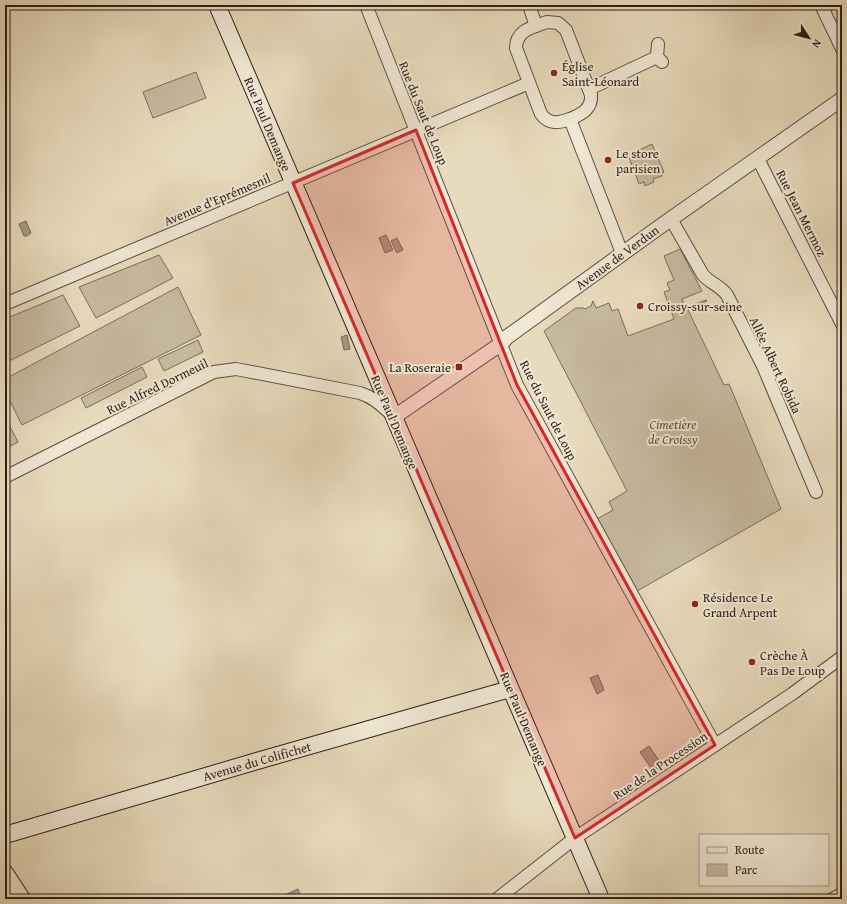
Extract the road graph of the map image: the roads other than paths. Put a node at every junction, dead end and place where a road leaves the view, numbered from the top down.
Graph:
1 (216, 5) edge
2 (366, 5) edge
3 (528, 5) edge
4 (821, 5) edge
5 (536, 26) junction
6 (658, 44) dead end
7 (842, 49) edge
8 (529, 83) junction
9 (589, 89) junction
10 (842, 99) edge
11 (570, 119) junction
12 (416, 130) junction
13 (758, 159) junction
14 (293, 183) junction
15 (671, 219) junction
16 (622, 253) junction
17 (5, 304) edge
18 (842, 324) edge
19 (501, 344) junction
20 (394, 418) junction
21 (5, 477) edge
22 (816, 492) dead end
23 (842, 657) edge
24 (510, 689) junction
25 (715, 745) junction
26 (5, 835) edge
27 (575, 838) junction
28 (5, 872) edge
29 (842, 894) edge
30 (22, 899) edge
31 (497, 899) edge
32 (601, 899) edge
33 (832, 899) edge

1 - 14 main road, Rue Paul Demange
2 - 12 street, Rue du Saut de Loup
3 - 5 street
4 - 7 street
5 - 8 street
5 - 9 street
6 - 9 street
8 - 11 street
8 - 12 street, Avenue d'Eprémesnil
9 - 11 street
10 - 13 street, Avenue de Verdun
11 - 16 street
12 - 14 street, Avenue d'Eprémesnil
12 - 19 street, Rue du Saut de Loup
13 - 15 street, Avenue de Verdun
13 - 18 street, Rue Jean Mermoz
14 - 17 street, Avenue d'Eprémesnil
14 - 20 main road, Rue Paul Demange
15 - 16 street, Avenue de Verdun
15 - 22 street, Allée Albert Robida
16 - 19 street, Avenue de Verdun
19 - 20 street, Avenue de Verdun
19 - 25 street, Rue du Saut de Loup
20 - 21 street, Rue Alfred Dormeuil
20 - 24 main road, Rue Paul Demange
23 - 25 street, Rue de la Procession
24 - 26 main road, Avenue du Colifichet
24 - 27 main road, Rue Paul Demange
25 - 27 street, Rue de la Procession
27 - 31 street, Rue de la Procession
27 - 32 main road, Rue Paul Demange
28 - 30 main road
29 - 33 street

